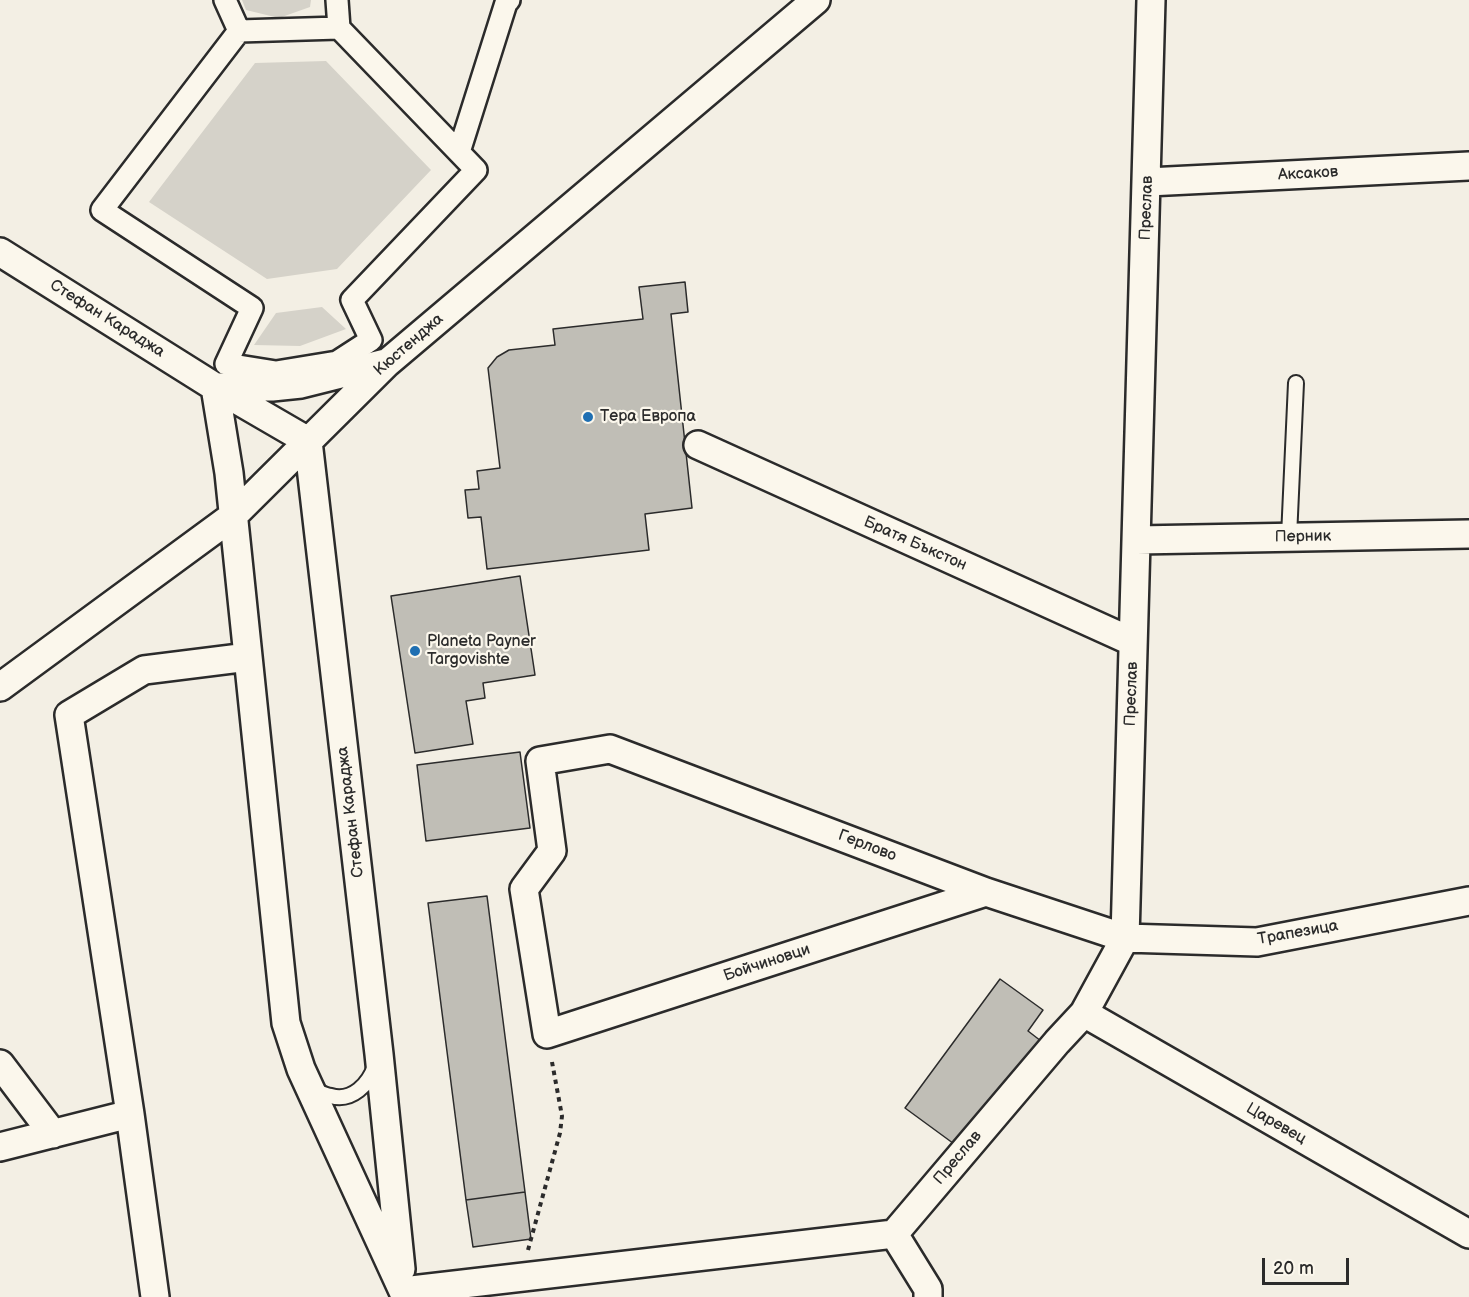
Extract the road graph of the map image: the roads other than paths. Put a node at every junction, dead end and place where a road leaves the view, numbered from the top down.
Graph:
1 (225, 0) edge
2 (337, 0) edge
3 (509, 0) edge
4 (816, 0) edge
5 (1151, 0) edge
6 (339, 28) junction
7 (238, 31) junction
8 (459, 152) junction
9 (1469, 166) edge
10 (1148, 182) junction
11 (0, 252) edge
12 (387, 363) junction
13 (1296, 383) dead end
14 (215, 387) junction
15 (308, 441) junction
16 (698, 445) dead end
17 (233, 516) junction
18 (1469, 534) edge
19 (1289, 537) junction
20 (1137, 540) junction
21 (1133, 642) junction
22 (248, 657) junction
23 (0, 687) edge
24 (986, 892) junction
25 (1469, 901) edge
26 (1125, 938) junction
27 (1084, 1013) junction
28 (547, 1035) joint
29 (379, 1054) junction
30 (0, 1064) edge
31 (310, 1088) junction
32 (130, 1114) junction
33 (53, 1134) junction
34 (0, 1147) edge
35 (894, 1234) junction
36 (1469, 1234) edge
37 (403, 1294) edge
38 (931, 1294) edge
39 (155, 1297) edge

1 - 7 street
2 - 6 street
3 - 8 street
4 - 12 street, Кюстенджа
5 - 10 street, Преслав
6 - 7 street
6 - 8 street
7 - 8 street
9 - 10 street, Аксаков
10 - 20 street, Преслав
11 - 14 street, Стефан Караджа
12 - 14 street
12 - 15 street, Кюстенджа
13 - 19 lane
14 - 15 street, Стефан Караджа
14 - 17 street
15 - 17 street, Кюстенджа
15 - 29 street, Стефан Караджа
16 - 21 street, Братя Бъкстон
17 - 22 street
17 - 23 street, Кюстенджа
18 - 19 street, Перник
19 - 20 street, Перник
20 - 21 street, Преслав
21 - 26 street, Преслав
22 - 31 street
22 - 32 street
24 - 26 street, Герлово
24 - 28 street, Бойчиновци
24 - 28 street, Герлово
25 - 26 street, Трапезица
26 - 27 street, Преслав
27 - 35 street, Преслав
27 - 36 street, Царевец
29 - 31 lane
29 - 37 street, Стефан Караджа
30 - 33 street
31 - 37 street
32 - 33 street
32 - 39 street
33 - 34 street
35 - 37 street
35 - 38 street

